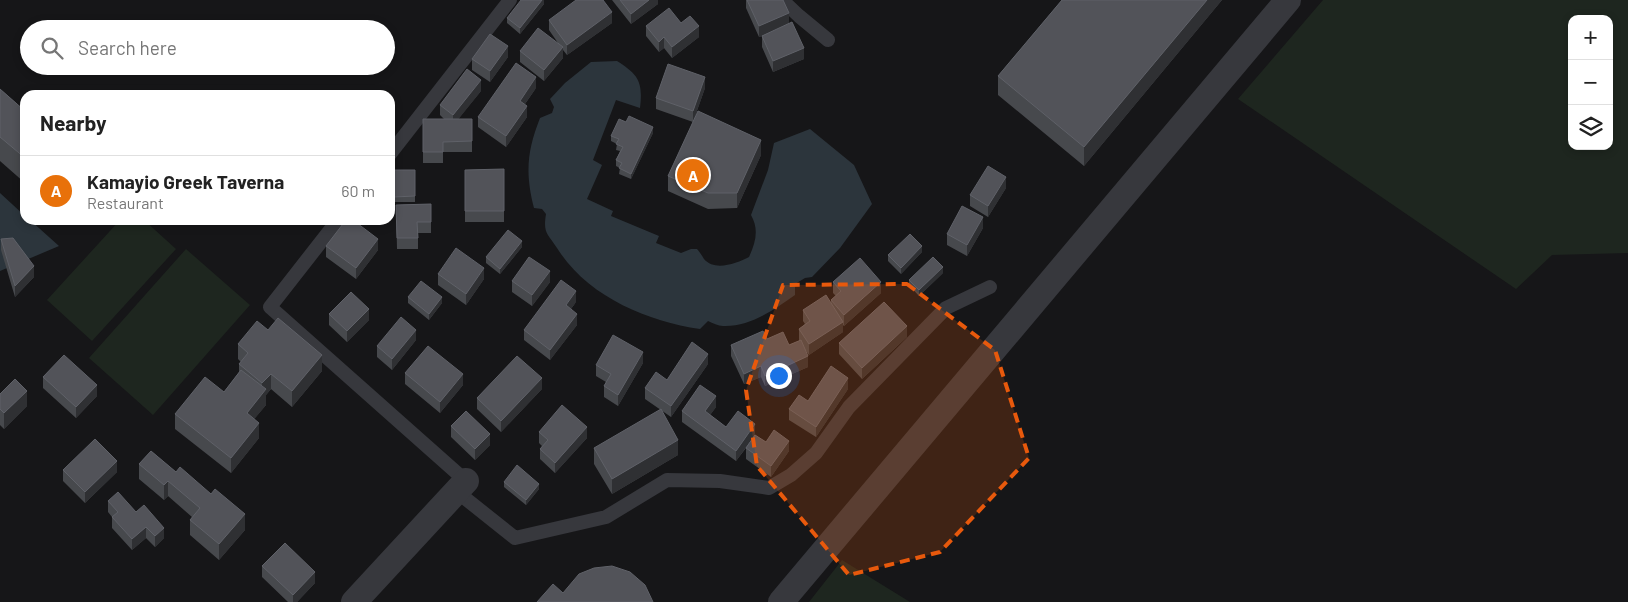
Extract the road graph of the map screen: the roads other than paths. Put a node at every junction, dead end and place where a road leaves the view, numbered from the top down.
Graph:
1 (510, 0) edge
2 (782, 0) edge
3 (1288, 0) edge
4 (828, 40) dead end
5 (395, 148) edge
6 (334, 225) edge
7 (990, 287) dead end
8 (461, 486) junction
9 (354, 602) edge
10 (781, 602) edge

1 - 5 lane
2 - 4 lane
3 - 10 street
6 - 8 lane
7 - 8 lane
8 - 9 street

